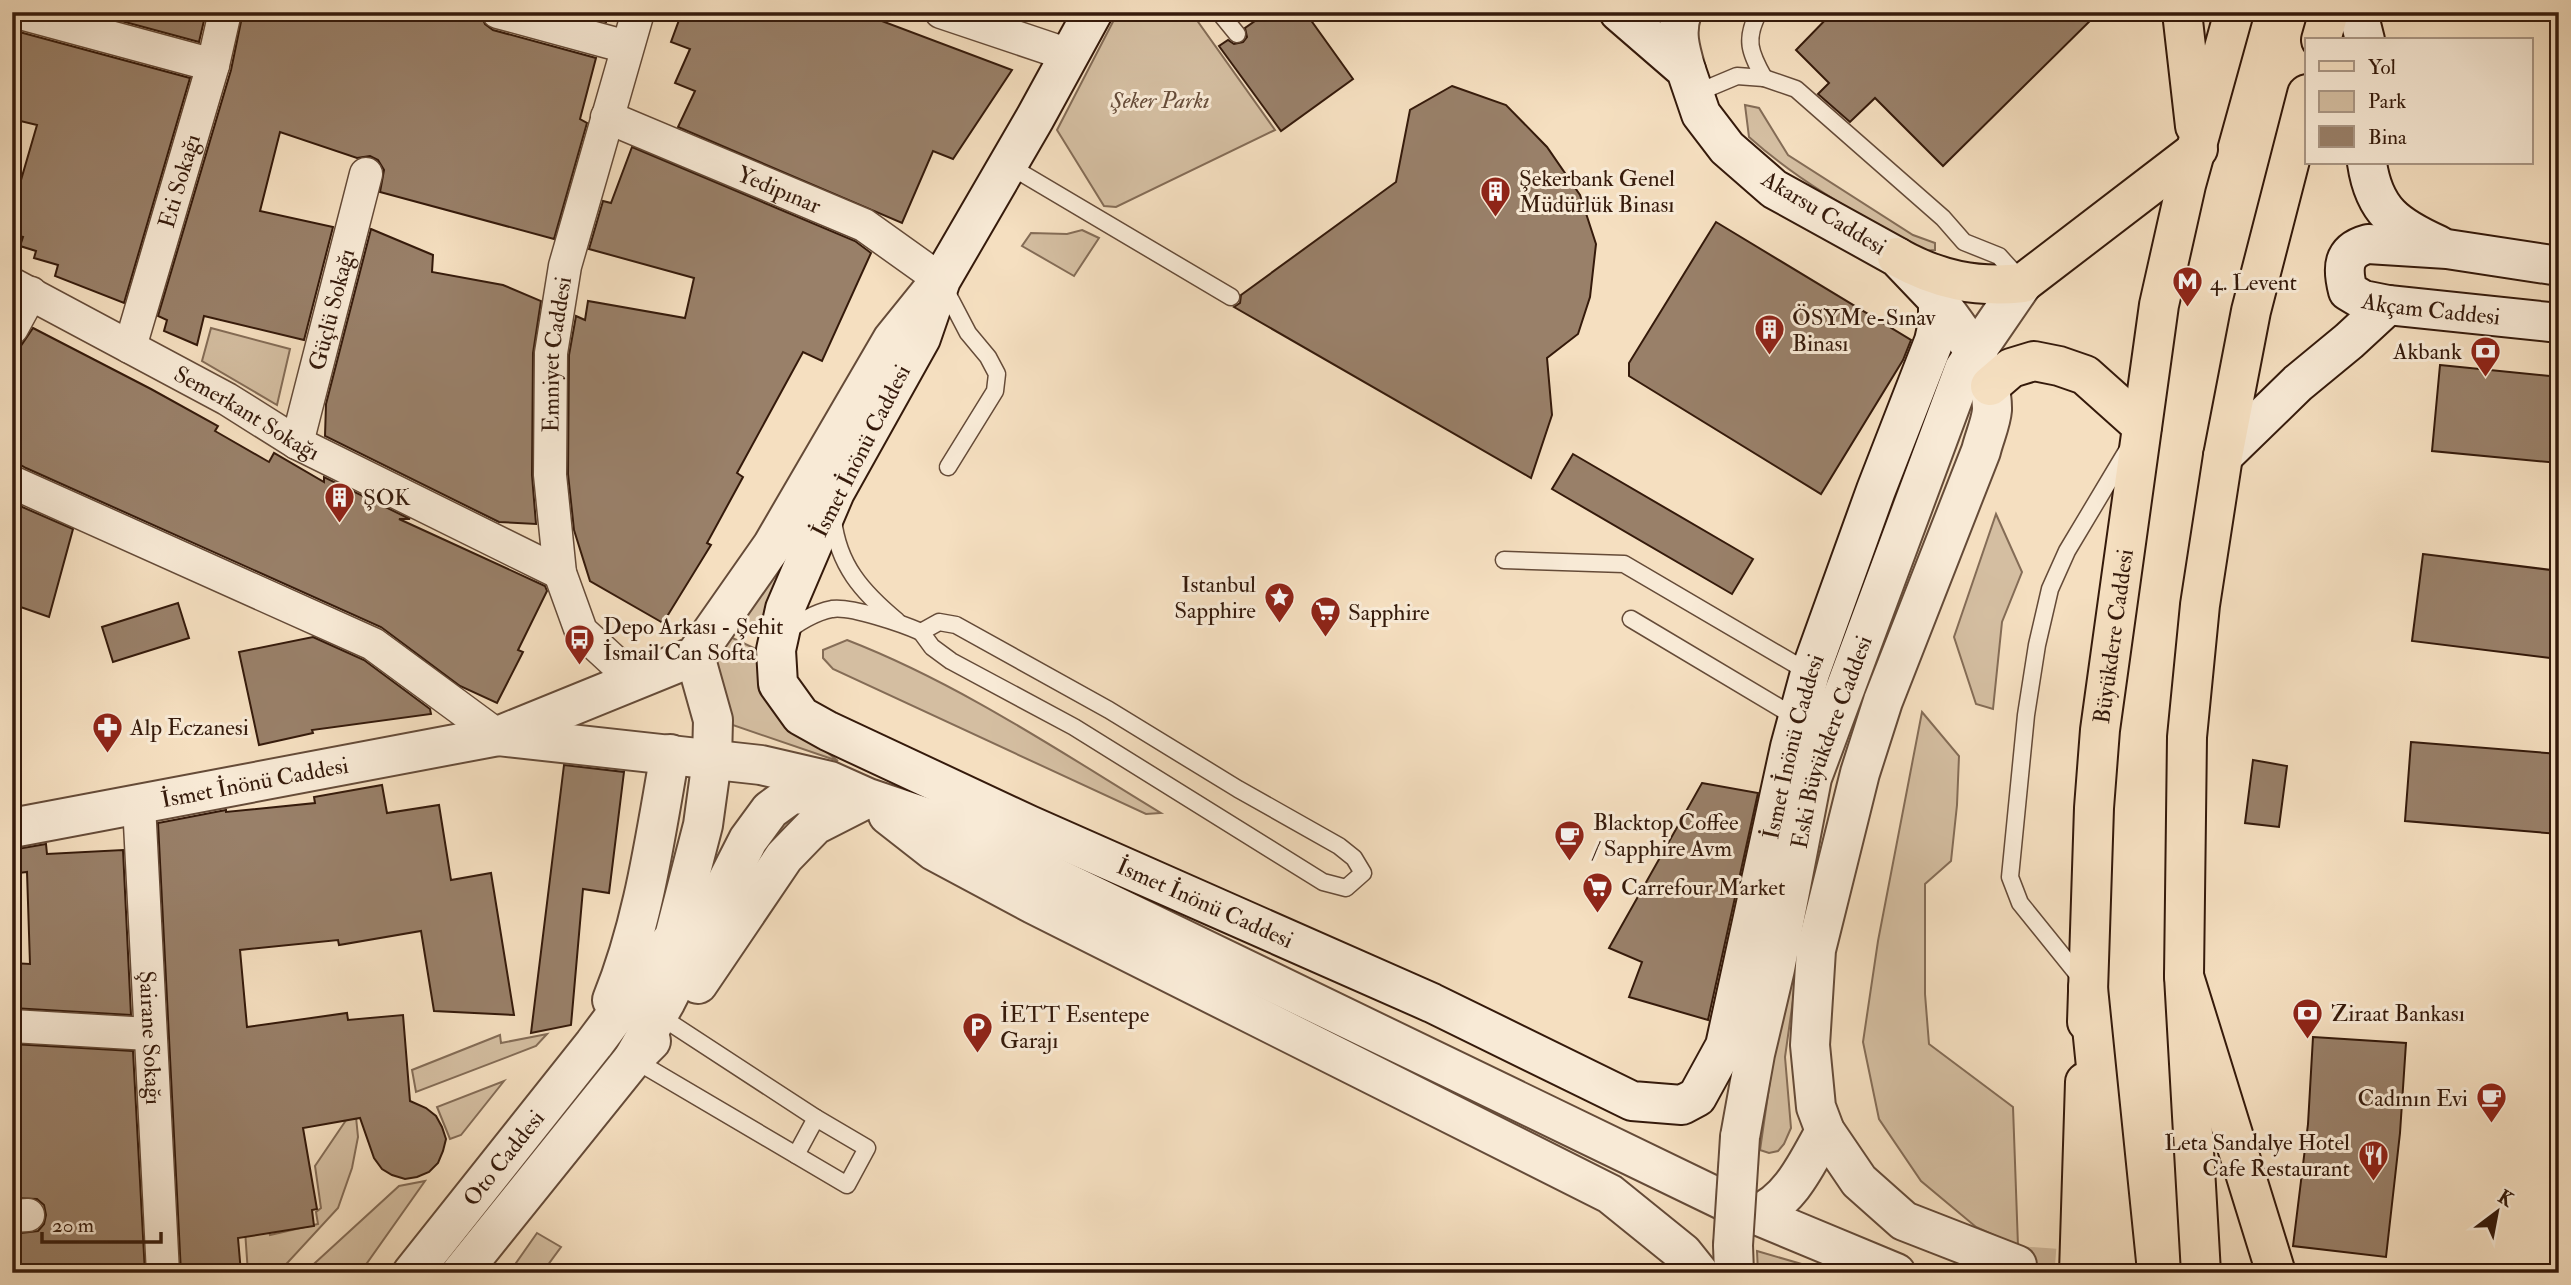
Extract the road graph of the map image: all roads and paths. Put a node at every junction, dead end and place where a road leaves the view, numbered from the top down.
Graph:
1 (17, 12) edge
2 (225, 12) edge
3 (498, 12) edge
4 (638, 12) edge
5 (941, 12) edge
6 (1093, 12) edge
7 (1219, 12) edge
8 (1619, 12) edge
9 (1682, 12) edge
10 (1759, 12) edge
11 (2182, 12) edge
12 (2234, 12) edge
13 (2329, 12) edge
14 (2358, 12) edge
15 (1237, 34) dead end
16 (2322, 38) edge
17 (2364, 38) edge
18 (627, 47) junction
19 (1069, 55) junction
20 (213, 65) junction
21 (1764, 78) junction
22 (1690, 82) junction
23 (2305, 102) edge
24 (607, 117) junction
25 (2197, 149) junction
26 (2367, 164) edge
27 (1008, 165) junction
28 (366, 174) dead end
29 (2447, 248) junction
30 (1897, 257) junction
31 (2559, 265) edge
32 (940, 280) junction
33 (2024, 284) junction
34 (22, 288) edge
35 (1231, 297) dead end
36 (1938, 300) junction
37 (2388, 305) junction
38 (2559, 323) edge
39 (12, 328) edge
40 (130, 347) junction
41 (1982, 370) junction
42 (2142, 426) junction
43 (297, 443) junction
44 (2223, 456) junction
45 (948, 467) dead end
46 (12, 482) edge
47 (835, 492) junction
48 (1504, 560) dead end
49 (560, 573) junction
50 (1631, 619) dead end
51 (897, 621) junction
52 (921, 632) junction
53 (778, 641) junction
54 (695, 656) junction
55 (1811, 673) junction
56 (633, 680) junction
57 (1798, 718) junction
58 (713, 720) junction
59 (498, 736) junction
60 (670, 754) junction
61 (712, 760) junction
62 (761, 765) junction
63 (868, 798) junction
64 (139, 804) junction
65 (12, 828) edge
66 (2184, 976) junction
67 (2088, 988) junction
68 (669, 1022) junction
69 (12, 1026) edge
70 (149, 1034) junction
71 (594, 1044) junction
72 (633, 1059) junction
73 (816, 1118) junction
74 (1825, 1131) junction
75 (796, 1155) junction
76 (1741, 1244) edge
77 (2017, 1265) tunnel mouth
78 (163, 1273) edge
79 (412, 1273) edge
80 (461, 1273) edge
81 (1699, 1273) edge
82 (1896, 1273) edge
83 (2079, 1273) edge
84 (2117, 1273) edge
85 (2201, 1273) edge
86 (2276, 1273) edge

1 - 20 street
2 - 20 street, Eti Sokağı
3 - 18 street
4 - 18 street, Emniyet Caddesi
5 - 19 street
6 - 19 street
7 - 15 lane
8 - 22 street, Akarsu Caddesi
9 - 22 street
10 - 21 lane
11 - 25 main road
12 - 25 main road, Büyükdere Caddesi
13 - 16 main road
14 - 17 street
18 - 24 street, Emniyet Caddesi
19 - 27 street
20 - 40 street, Eti Sokağı
21 - 22 lane
21 - 33 lane
22 - 30 street, Akarsu Caddesi
23 - 44 main road
24 - 32 street, Yedipınar
24 - 49 street, Emniyet Caddesi
25 - 33 main road
25 - 42 main road, Büyükdere Caddesi
26 - 29 street
27 - 32 street
27 - 35 lane
28 - 43 street, Güçlü Sokağı
29 - 31 street, Akçam Caddesi
29 - 37 street, Akçam Caddesi
30 - 33 main road
30 - 36 street, Akarsu Caddesi
32 - 45 lane
32 - 47 street, İsmet İnönü Caddesi
32 - 54 street, İsmet İnönü Caddesi
33 - 41 street, Eski Büyükdere Caddesi
34 - 39 street
34 - 40 street, Semerkant Sokağı
36 - 41 street, Akarsu Caddesi
36 - 55 street, İsmet İnönü Caddesi
37 - 38 street, Akçam Caddesi
37 - 44 street
40 - 43 street, Semerkant Sokağı
41 - 42 main road
41 - 74 street
41 - 76 street, Eski Büyükdere Caddesi, bridge
42 - 67 main road, Büyükdere Caddesi
42 - 67 lane
43 - 49 street, Semerkant Sokağı
44 - 66 main road
46 - 59 street
47 - 51 lane
47 - 53 street, İsmet İnönü Caddesi
48 - 55 lane
49 - 56 street, Emniyet Caddesi
50 - 57 lane
51 - 52 lane
51 - 53 lane
52 - 52 lane
53 - 57 street, İsmet İnönü Caddesi
54 - 56 street, İsmet İnönü Caddesi
54 - 58 street, İsmet İnönü Caddesi
55 - 57 street, İsmet İnönü Caddesi
56 - 59 street, İsmet İnönü Caddesi
58 - 61 street, İsmet İnönü Caddesi
58 - 62 street, İsmet İnönü Caddesi
59 - 60 street, İsmet İnönü Caddesi
59 - 64 street, İsmet İnönü Caddesi
60 - 61 street, İsmet İnönü Caddesi
60 - 71 street
61 - 62 street, İsmet İnönü Caddesi
61 - 71 street, İsmet İnönü Caddesi
62 - 63 street, İsmet İnönü Caddesi
63 - 68 street
63 - 72 street
63 - 76 street, İsmet İnönü Caddesi
63 - 81 street
64 - 65 street, İsmet İnönü Caddesi
64 - 70 street, Şairane Sokağı
66 - 85 main road
66 - 86 main road
67 - 83 main road, Büyükdere Caddesi
67 - 84 main road
68 - 72 street
68 - 73 lane
69 - 70 street
70 - 78 street, Şairane Sokağı
71 - 79 street, Oto Caddesi
72 - 75 lane
72 - 80 street
73 - 75 lane
73 - 75 lane
74 - 76 street
74 - 77 street
76 - 82 street, İsmet İnönü Caddesi

